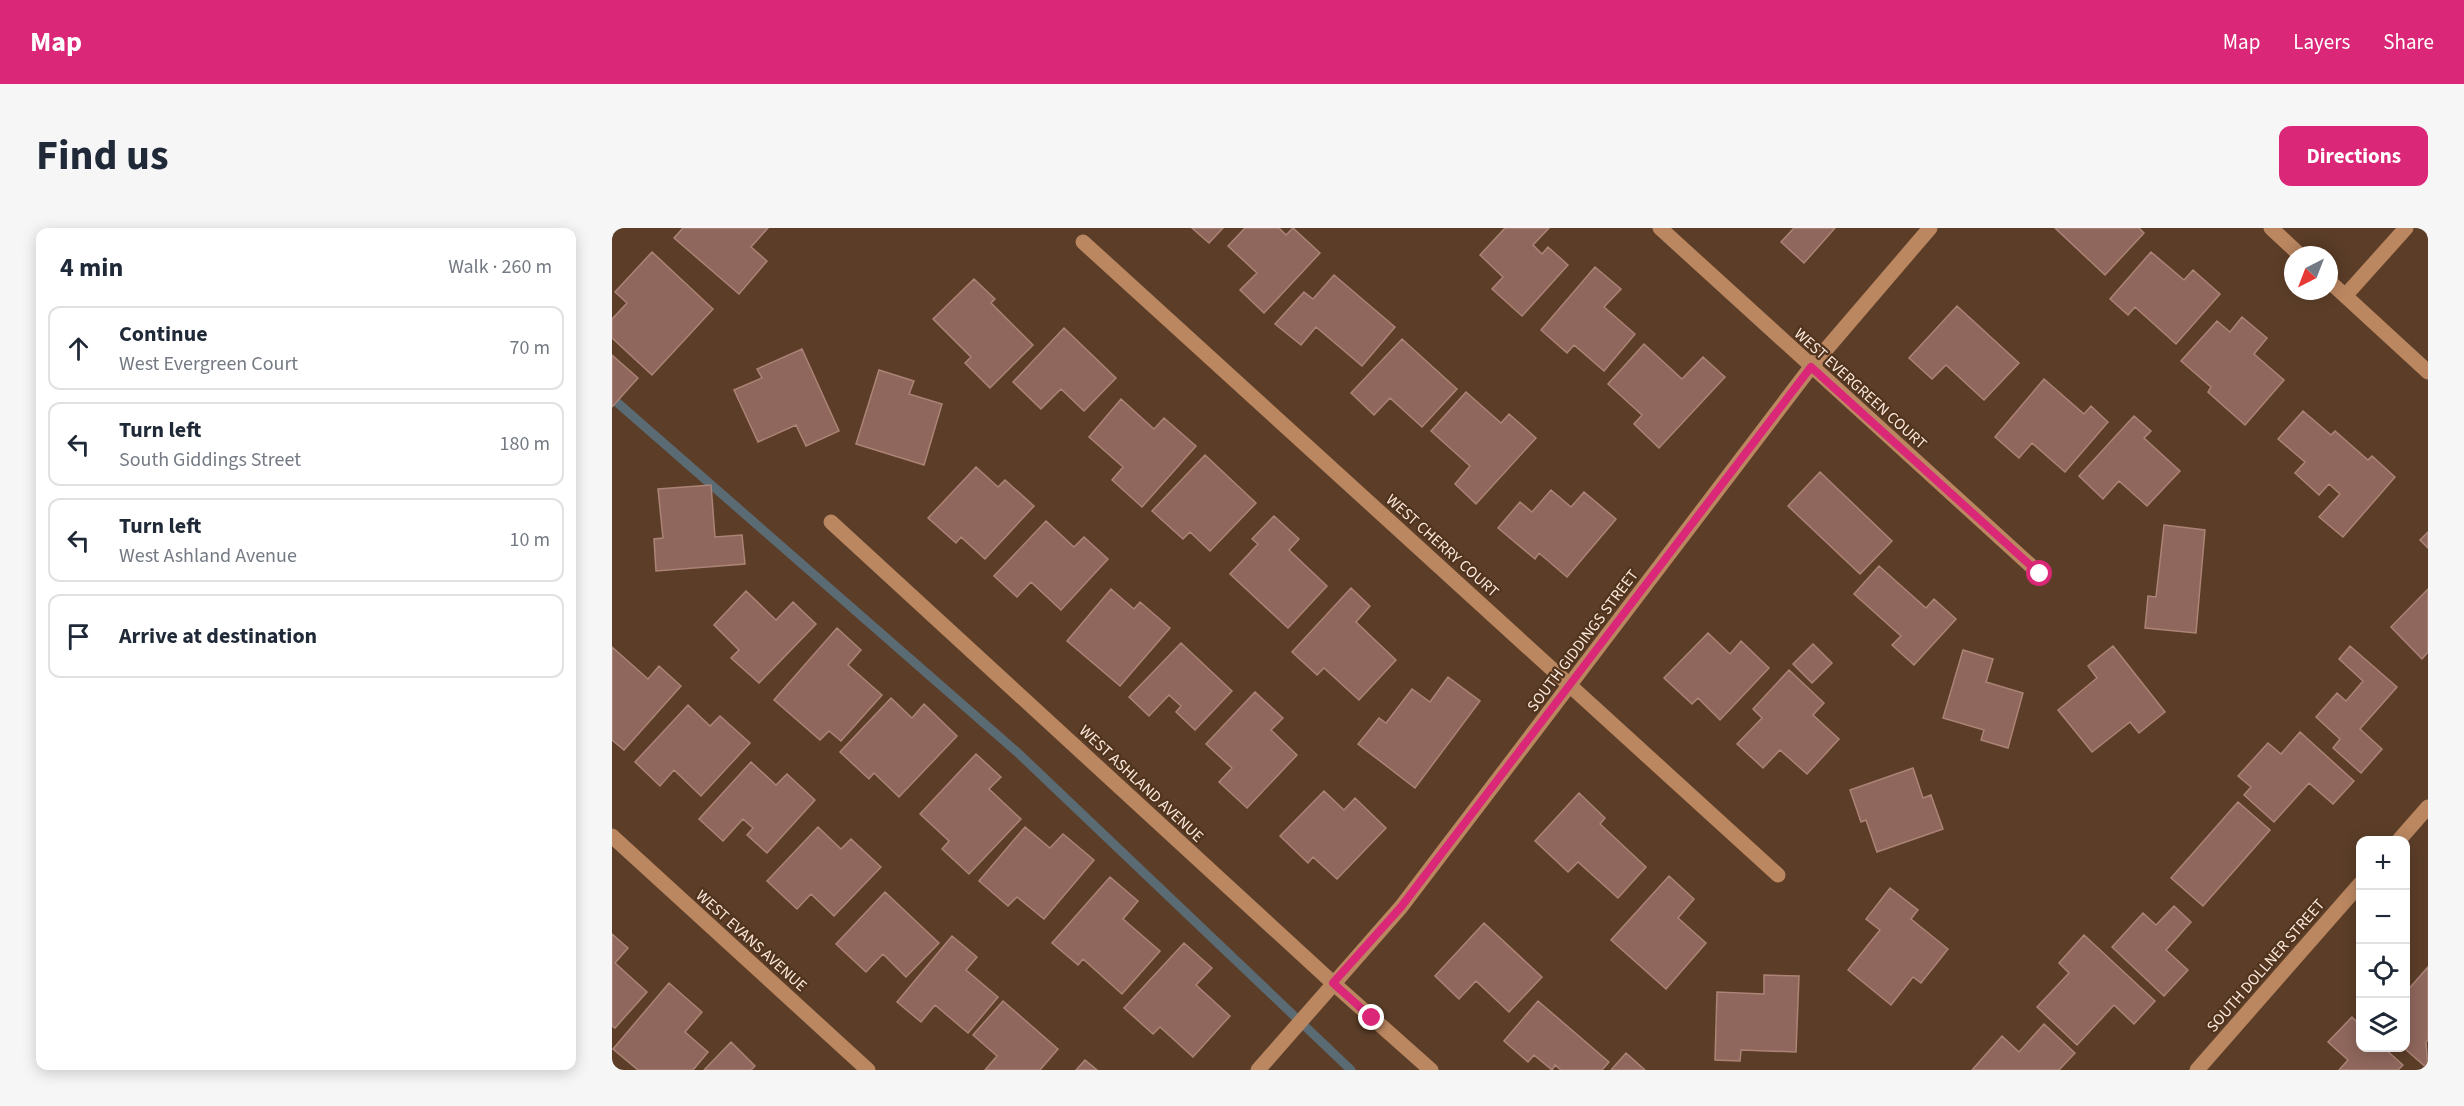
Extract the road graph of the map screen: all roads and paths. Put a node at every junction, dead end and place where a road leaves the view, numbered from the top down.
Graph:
1 (1660, 228) edge
2 (1930, 228) edge
3 (2271, 228) edge
4 (2406, 228) edge
5 (1083, 242) dead end
6 (2290, 246) edge
7 (2338, 289) edge
8 (2345, 296) junction
9 (1811, 367) junction
10 (2428, 372) edge
11 (831, 522) dead end
12 (2040, 574) dead end
13 (1571, 686) junction
14 (2428, 807) edge
15 (612, 836) edge
16 (2403, 836) edge
17 (1778, 875) dead end
18 (2356, 890) edge
19 (1333, 983) junction
20 (868, 1070) edge
21 (1258, 1070) edge
22 (1431, 1070) edge
23 (2197, 1070) edge

1 - 9 street, WEST EVERGREEN COURT
2 - 9 street, SOUTH GIDDINGS STREET
3 - 6 street
4 - 8 street
5 - 13 street, WEST CHERRY COURT
7 - 8 street
8 - 10 street
9 - 12 street, WEST EVERGREEN COURT
9 - 13 street, SOUTH GIDDINGS STREET
11 - 19 street, WEST ASHLAND AVENUE
13 - 17 street, WEST CHERRY COURT
13 - 19 street, SOUTH GIDDINGS STREET
14 - 16 street
15 - 20 street, WEST EVANS AVENUE
18 - 23 street, SOUTH DOLLNER STREET
19 - 21 street, SOUTH GIDDINGS STREET
19 - 22 street, WEST ASHLAND AVENUE

